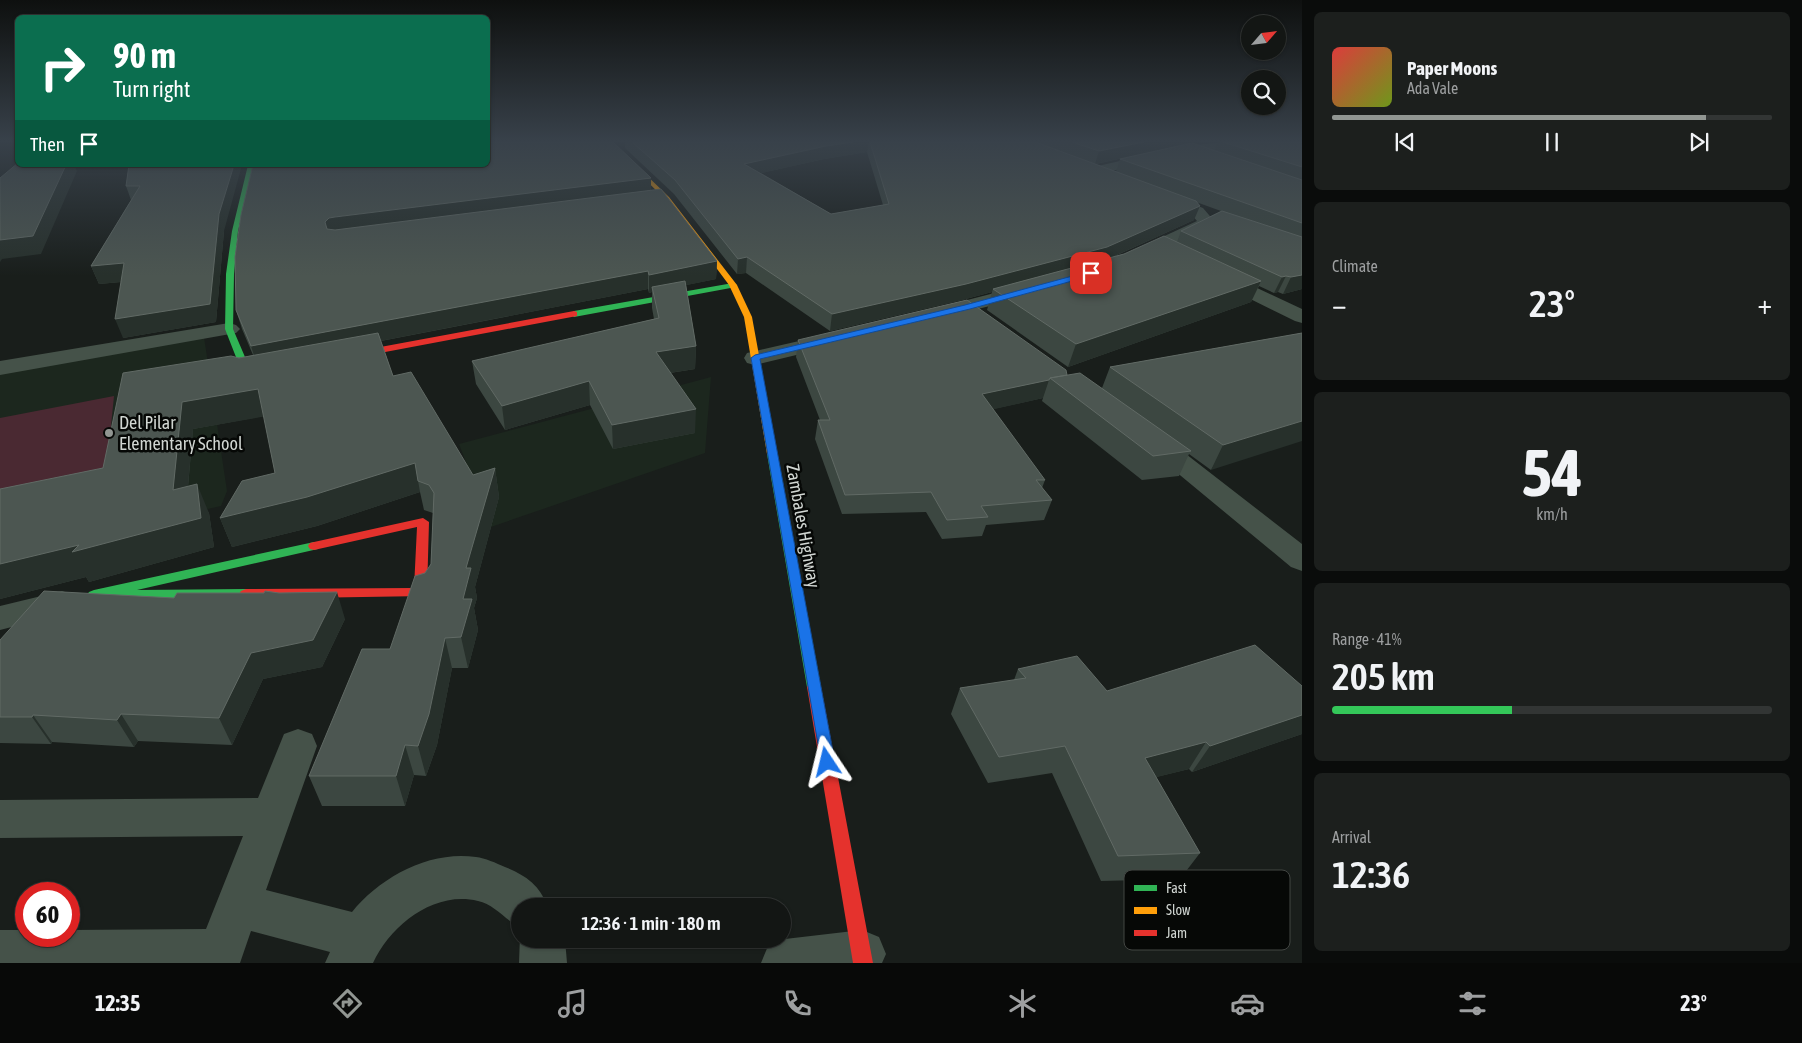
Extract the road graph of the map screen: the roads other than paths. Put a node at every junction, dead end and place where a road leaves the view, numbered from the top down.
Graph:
1 (245, 187) edge
2 (656, 187) edge
3 (1145, 191) edge
4 (668, 198) junction
5 (648, 201) edge
6 (1197, 211) junction
7 (1224, 220) edge
8 (1125, 261) edge
9 (1208, 271) edge
10 (733, 286) junction
11 (1042, 286) edge
12 (967, 307) junction
13 (1302, 317) edge
14 (919, 318) edge
15 (991, 324) edge
16 (229, 329) junction
17 (852, 335) edge
18 (335, 358) edge
19 (755, 358) junction
20 (0, 368) edge
21 (277, 369) edge
22 (1135, 428) edge
23 (1302, 560) edge
24 (94, 595) junction
25 (0, 618) edge
26 (298, 746) dead end
27 (271, 817) junction
28 (0, 819) edge
29 (518, 898) edge
30 (238, 905) junction
31 (543, 948) edge
32 (356, 951) edge
33 (0, 954) edge
34 (218, 957) edge
35 (862, 959) edge
36 (544, 963) edge
37 (785, 963) edge

1 - 16 street
2 - 4 street, Zambales Highway
3 - 6 street
4 - 5 street
4 - 10 street, Zambales Highway
6 - 7 street
6 - 8 street
9 - 13 street
10 - 18 street
10 - 19 street, Zambales Highway
11 - 12 street
12 - 14 street
12 - 15 street
16 - 20 street
16 - 21 street
17 - 19 street
19 - 35 street, Zambales Highway
22 - 23 street
24 - 24 street
24 - 25 street
26 - 27 street
27 - 28 street
27 - 30 street
29 - 32 street
30 - 32 street
30 - 34 street
31 - 36 street
33 - 34 street
35 - 37 street

